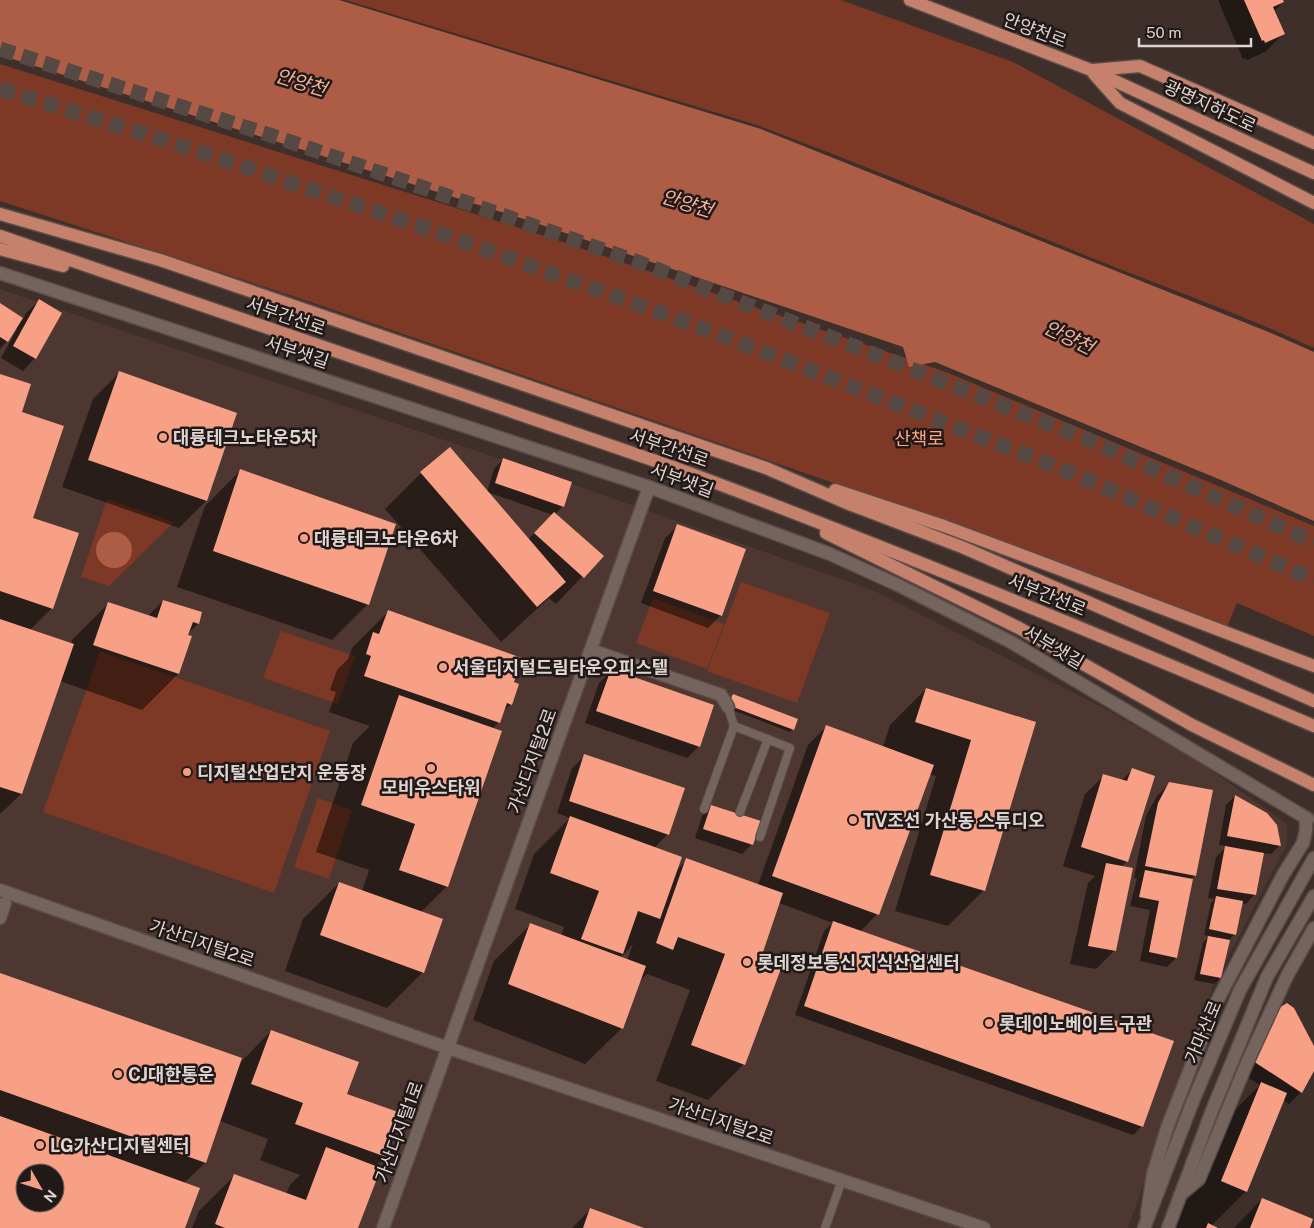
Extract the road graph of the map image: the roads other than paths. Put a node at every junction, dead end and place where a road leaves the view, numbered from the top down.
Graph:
1 (910, 0) edge
2 (1091, 70) junction
3 (1314, 143) edge
4 (1314, 173) edge
5 (1314, 203) edge
6 (0, 214) edge
7 (0, 236) edge
8 (0, 249) edge
9 (0, 272) edge
10 (148, 287) junction
11 (766, 468) junction
12 (650, 487) junction
13 (752, 496) junction
14 (591, 650) junction
15 (1314, 666) edge
16 (1314, 700) edge
17 (728, 707) joint
18 (734, 726) junction
19 (1314, 726) edge
20 (768, 740) junction
21 (1313, 778) edge
22 (704, 809) dead end
23 (740, 812) dead end
24 (760, 837) dead end
25 (1314, 858) edge
26 (0, 890) edge
27 (1314, 896) edge
28 (5, 903) dead end
29 (0, 918) edge
30 (1314, 928) edge
31 (448, 1048) junction
32 (842, 1180) junction
33 (1180, 1195) junction
34 (1145, 1224) edge
35 (383, 1228) edge
36 (826, 1228) edge
37 (984, 1228) edge
38 (1168, 1228) edge

1 - 2 main road, 안양천로
2 - 3 main road
2 - 4 main road, 광명지하도로
2 - 5 main road
6 - 11 main road, 서부간선로
7 - 10 main road, 서부간선로
8 - 10 main road
9 - 12 street, 서부샛길
10 - 13 main road, 서부간선로
11 - 15 main road
11 - 16 main road, 서부간선로
12 - 14 street, 가산디지털2로
12 - 34 street, 서부샛길
13 - 19 main road, 서부간선로
13 - 21 main road
14 - 17 street
14 - 31 street, 가산디지털2로
17 - 18 lane
18 - 20 lane
18 - 22 lane
20 - 23 lane
20 - 24 lane
25 - 34 street, 가마산로
26 - 31 street, 가산디지털2로
27 - 33 street
28 - 29 street
30 - 33 street
31 - 32 street, 가산디지털2로
31 - 35 street, 가산디지털1로
32 - 36 lane
32 - 37 street, 가산디지털2로
33 - 38 street

